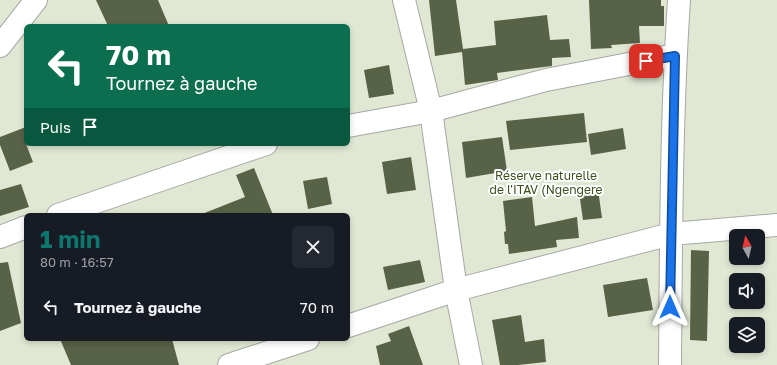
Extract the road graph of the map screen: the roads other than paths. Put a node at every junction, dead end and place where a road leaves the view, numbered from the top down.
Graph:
1 (36, 0) edge
2 (404, 0) edge
3 (679, 0) edge
4 (0, 46) edge
5 (675, 56) junction
6 (431, 111) junction
7 (350, 126) edge
8 (260, 146) edge
9 (64, 213) edge
10 (777, 225) edge
11 (24, 228) edge
12 (671, 234) junction
13 (0, 238) edge
14 (456, 290) junction
15 (350, 325) edge
16 (302, 341) edge
17 (229, 365) edge
18 (471, 365) edge
19 (670, 365) edge

1 - 4 street
2 - 6 street
3 - 5 street
5 - 6 street
5 - 12 street
6 - 7 street
6 - 14 street
8 - 9 street
10 - 12 street
11 - 13 street
12 - 14 street
12 - 19 street
14 - 15 street
14 - 18 street
16 - 17 street

